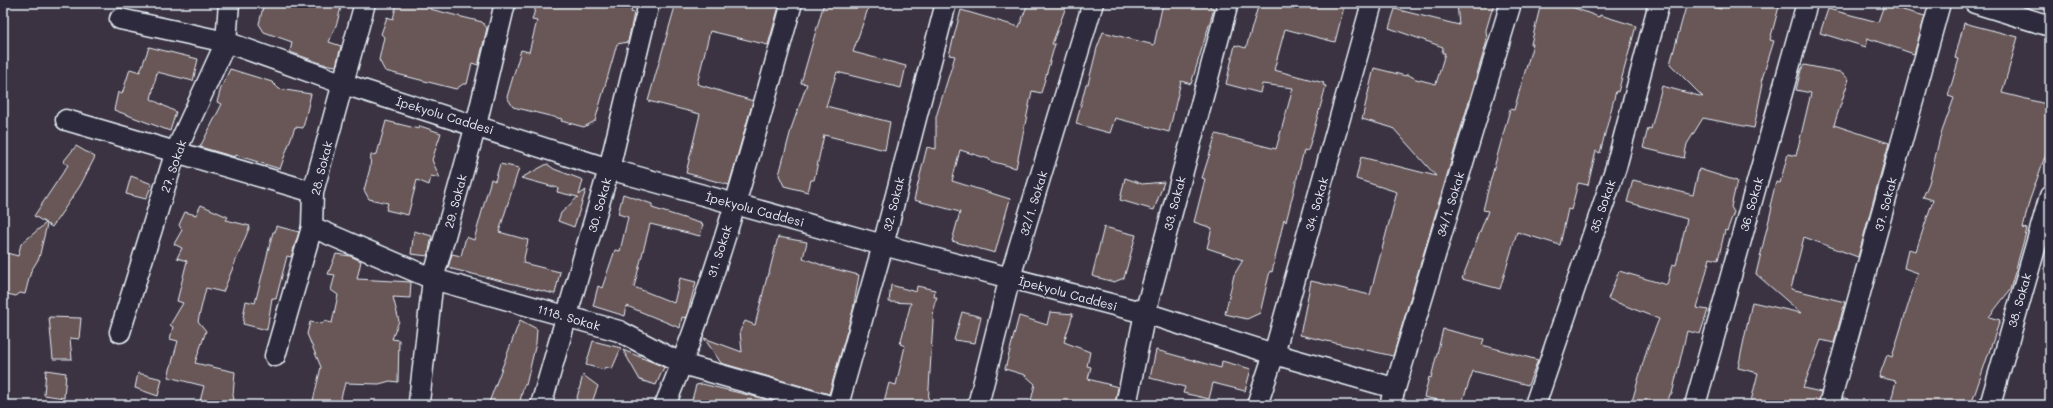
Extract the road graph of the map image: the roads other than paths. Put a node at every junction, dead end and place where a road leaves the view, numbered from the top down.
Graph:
1 (229, 3) edge
2 (365, 3) edge
3 (505, 3) edge
4 (649, 3) edge
5 (792, 3) edge
6 (946, 3) edge
7 (1093, 3) edge
8 (1228, 3) edge
9 (1372, 3) edge
10 (1511, 3) edge
11 (1659, 3) edge
12 (1807, 3) edge
13 (1940, 3) edge
14 (1975, 3) edge
15 (120, 19) dead end
16 (2050, 26) edge
17 (226, 42) junction
18 (344, 84) junction
19 (66, 120) dead end
20 (476, 125) junction
21 (176, 151) junction
22 (610, 169) junction
23 (313, 192) junction
24 (2050, 196) edge
25 (735, 204) junction
26 (312, 227) junction
27 (883, 245) junction
28 (1010, 277) junction
29 (433, 280) junction
30 (1144, 313) junction
31 (567, 316) junction
32 (120, 332) dead end
33 (1274, 354) junction
34 (275, 356) dead end
35 (682, 364) junction
36 (1392, 396) edge
37 (419, 402) dead end
38 (541, 405) edge
39 (665, 405) edge
40 (827, 405) edge
41 (838, 405) edge
42 (978, 405) edge
43 (1126, 405) edge
44 (1258, 405) edge
45 (1535, 405) edge
46 (1695, 405) edge
47 (1829, 405) edge
48 (1990, 405) edge

1 - 17 street, 27. Sokak
2 - 18 street, 28. Sokak
3 - 20 street, 29. Sokak
4 - 22 street, 30. Sokak
5 - 25 street, 31. Sokak
6 - 27 street, 32. Sokak
7 - 28 street, 32/1. Sokak
8 - 30 street, 33. Sokak
9 - 33 street, 34. Sokak
10 - 36 street, 34/1. Sokak
11 - 45 street, 35. Sokak
12 - 46 street, 36. Sokak
13 - 47 street, 37. Sokak
14 - 16 street
15 - 17 street, İpekyolu Caddesi
17 - 18 street, İpekyolu Caddesi
17 - 21 street, 27. Sokak
18 - 20 street, İpekyolu Caddesi
18 - 23 street, 28. Sokak
19 - 21 street
20 - 22 street, İpekyolu Caddesi
20 - 29 street, 29. Sokak
21 - 23 street
21 - 32 street, 27. Sokak
22 - 25 street, İpekyolu Caddesi
22 - 31 street, 30. Sokak
23 - 26 street, 28. Sokak
24 - 48 street, 38. Sokak
25 - 27 street, İpekyolu Caddesi
25 - 35 street, 31. Sokak
26 - 29 street, 1118. Sokak
26 - 34 street, 28. Sokak
27 - 28 street, İpekyolu Caddesi
27 - 41 street, 32. Sokak
28 - 30 street, İpekyolu Caddesi
28 - 42 street, 32/1. Sokak
29 - 31 street, 1118. Sokak
29 - 37 street, 29. Sokak
30 - 33 street, İpekyolu Caddesi
30 - 43 street, 33. Sokak
31 - 35 street, 1118. Sokak
31 - 38 street, 30. Sokak
33 - 36 street, İpekyolu Caddesi
33 - 44 street, 34. Sokak
35 - 39 street, 31. Sokak
35 - 40 street, 1118. Sokak

